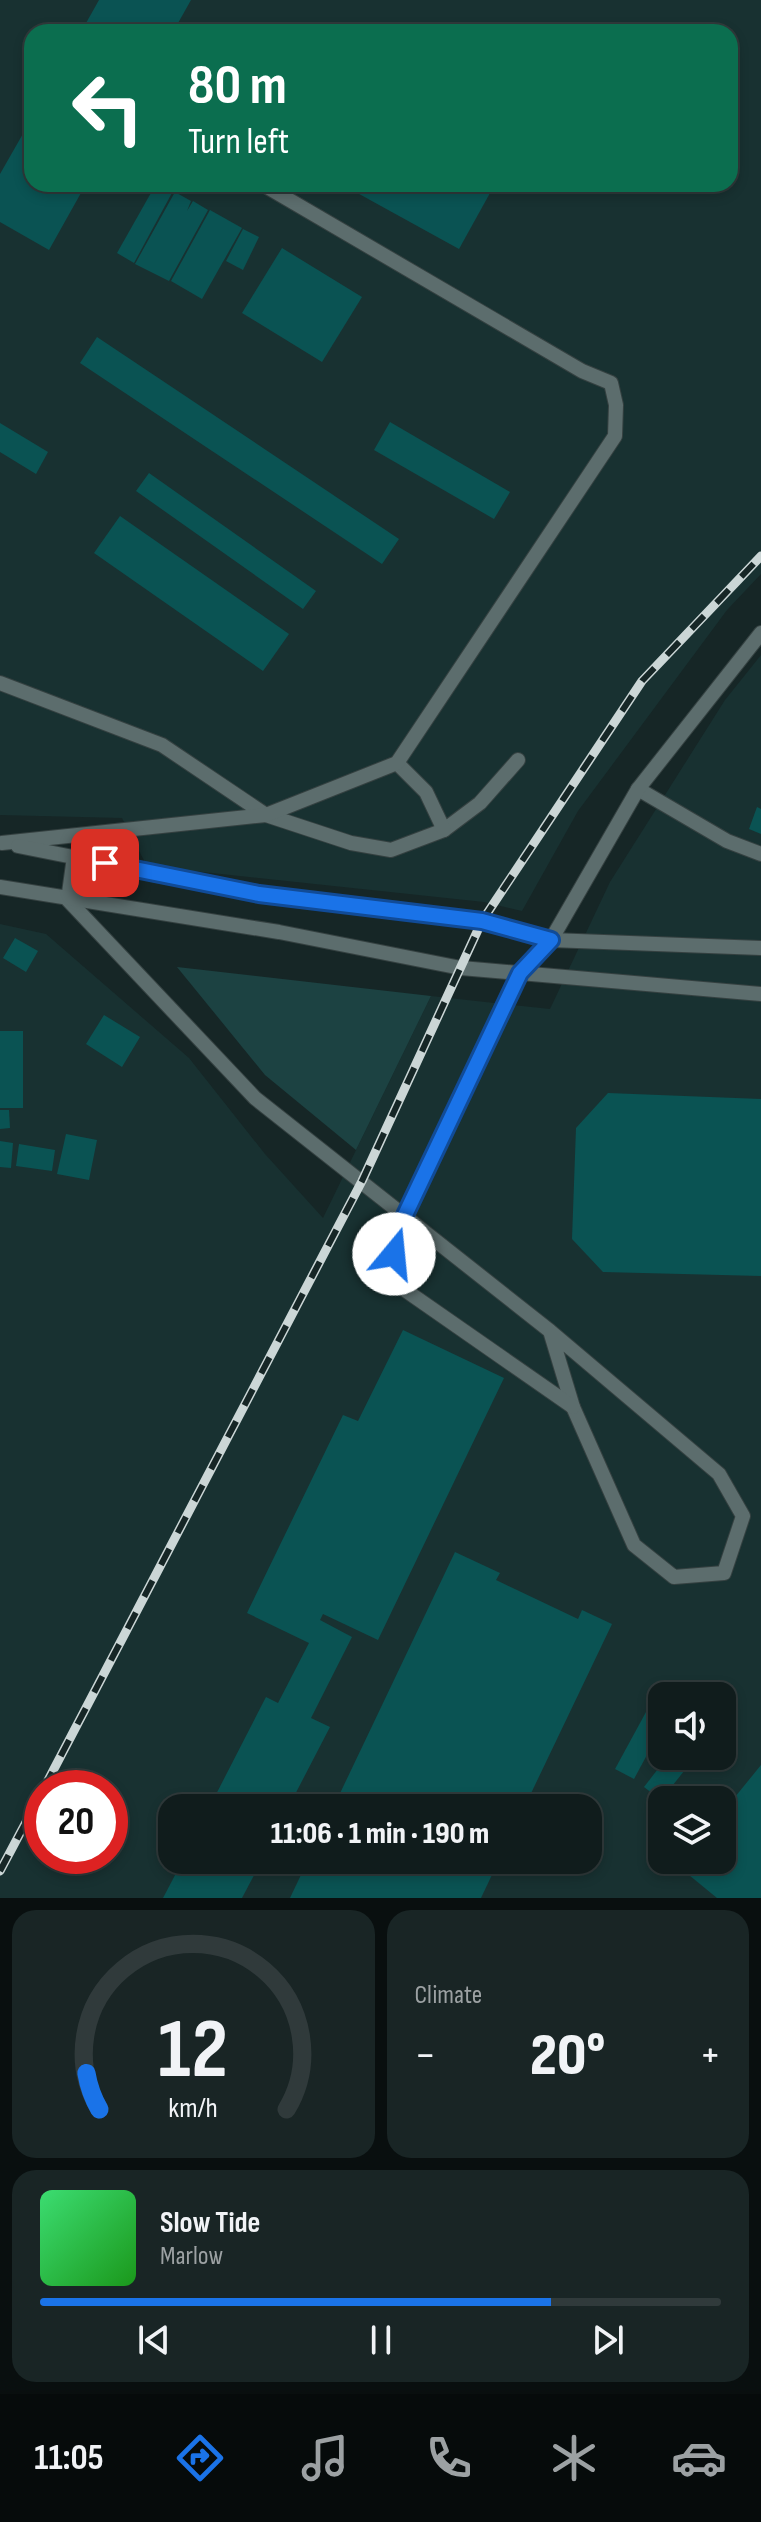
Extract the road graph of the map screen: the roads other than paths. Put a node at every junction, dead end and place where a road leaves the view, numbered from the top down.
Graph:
1 (276, 192) edge
2 (761, 633) edge
3 (0, 683) edge
4 (518, 760) dead end
5 (397, 763) junction
6 (638, 789) junction
7 (266, 815) junction
8 (444, 830) junction
9 (1, 843) edge
10 (761, 854) edge
11 (74, 857) junction
12 (0, 887) edge
13 (68, 900) junction
14 (551, 940) junction
15 (761, 948) edge
16 (520, 973) junction
17 (761, 994) edge
18 (405, 1215) junction
19 (550, 1331) junction
20 (573, 1407) junction

1 - 5 lane
2 - 6 lane
3 - 7 lane
4 - 8 lane
5 - 7 lane
5 - 8 lane
6 - 10 lane
6 - 14 lane
7 - 8 lane
7 - 9 lane
9 - 11 lane
11 - 13 lane
11 - 14 lane
12 - 13 lane
13 - 16 lane
13 - 18 lane
14 - 15 lane
14 - 16 lane
16 - 17 lane
16 - 18 lane
18 - 19 lane
18 - 20 lane
19 - 20 lane
19 - 20 lane

